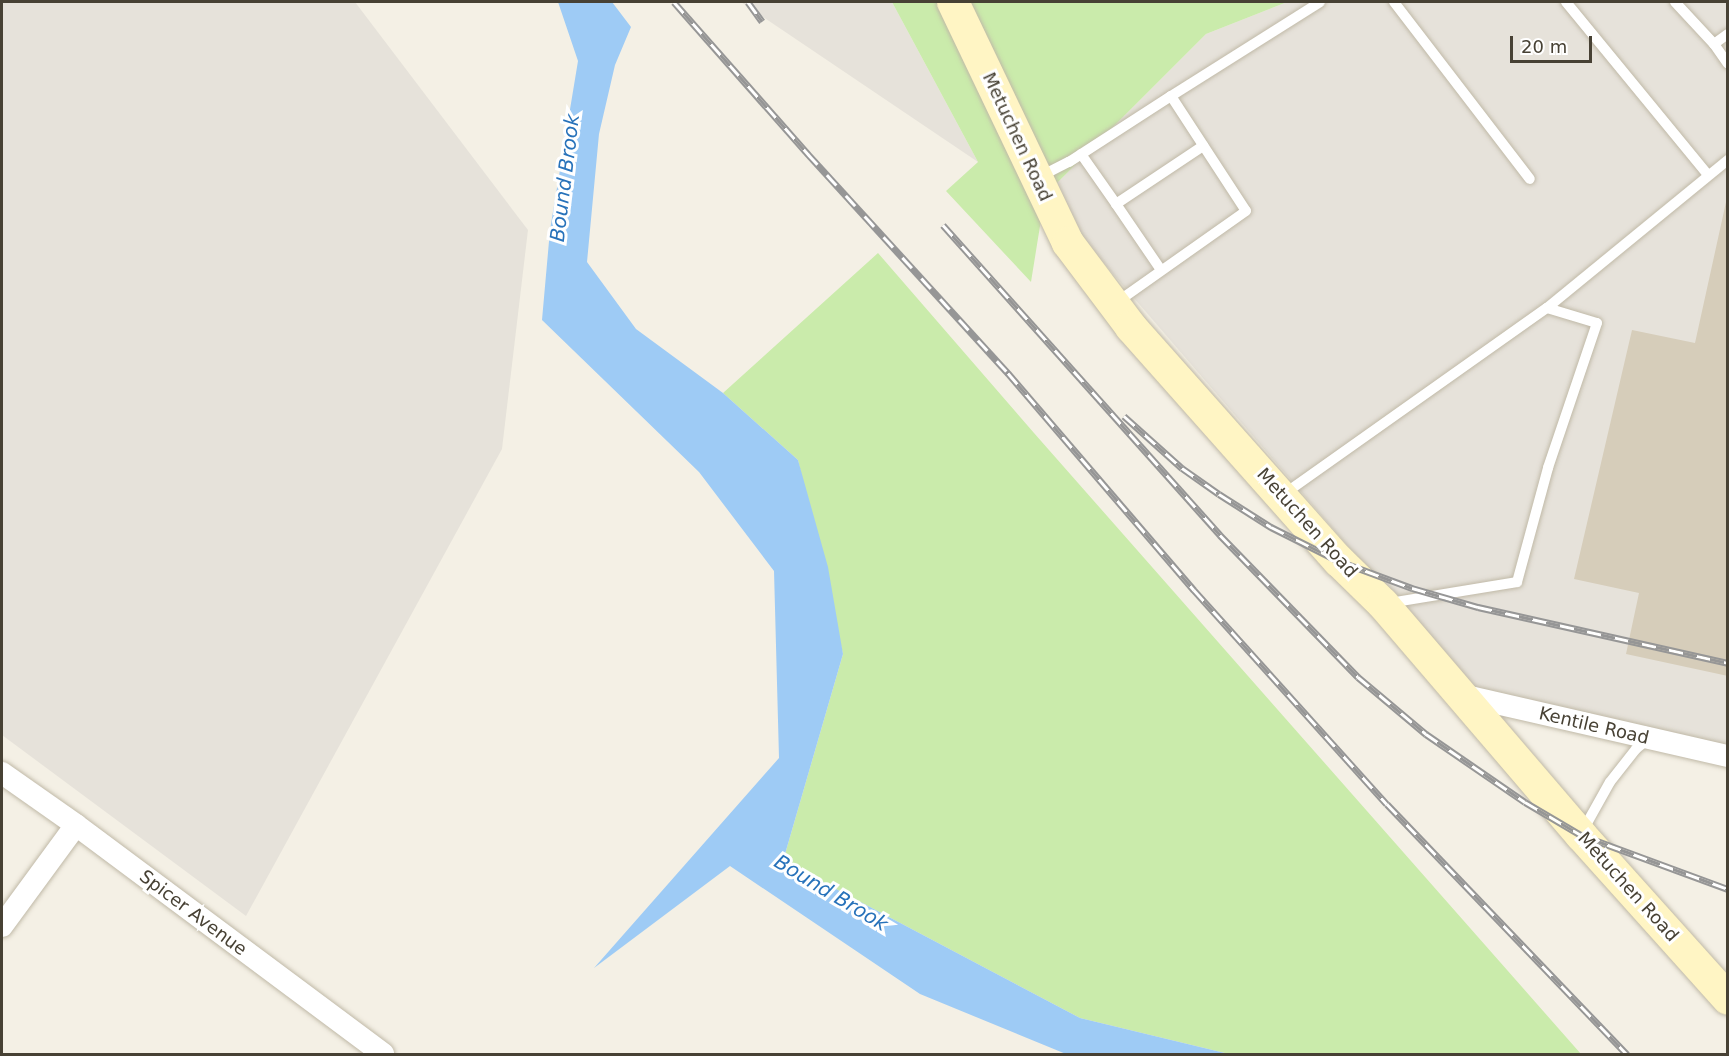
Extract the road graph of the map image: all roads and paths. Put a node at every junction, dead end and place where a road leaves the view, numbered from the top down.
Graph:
1 (953, 2) edge
2 (1320, 2) edge
3 (1394, 2) edge
4 (1566, 2) edge
5 (1675, 2) edge
6 (1728, 34) edge
7 (1714, 44) junction
8 (1728, 64) edge
9 (1171, 96) junction
10 (1203, 146) junction
11 (1081, 154) junction
12 (1728, 160) edge
13 (1708, 175) junction
14 (1037, 178) junction
15 (1530, 179) dead end
16 (1116, 204) junction
17 (1161, 270) junction
18 (1114, 303) junction
19 (1547, 308) junction
20 (1281, 496) junction
21 (1383, 604) junction
22 (1461, 695) junction
23 (1649, 738) junction
24 (1728, 756) edge
25 (2, 773) edge
26 (76, 825) junction
27 (1581, 835) junction
28 (2, 926) edge
29 (1728, 999) edge
30 (383, 1054) edge

1 - 14 street, Metuchen Road
2 - 9 lane
3 - 15 lane
4 - 13 lane
5 - 7 lane
6 - 7 lane
7 - 8 lane
9 - 10 lane
9 - 11 lane
10 - 16 lane
10 - 17 lane
11 - 14 lane
11 - 16 lane
12 - 13 lane
13 - 19 lane
14 - 18 street, Metuchen Road
16 - 17 lane
17 - 18 lane
18 - 20 street, Metuchen Road
19 - 20 lane
19 - 21 lane
20 - 21 street, Metuchen Road
21 - 22 street, Metuchen Road
22 - 23 street, Kentile Road
22 - 27 street, Metuchen Road
23 - 24 street, Kentile Road
23 - 27 lane
25 - 26 street, Spicer Avenue
26 - 28 street
26 - 30 street, Spicer Avenue
27 - 29 street, Metuchen Road

